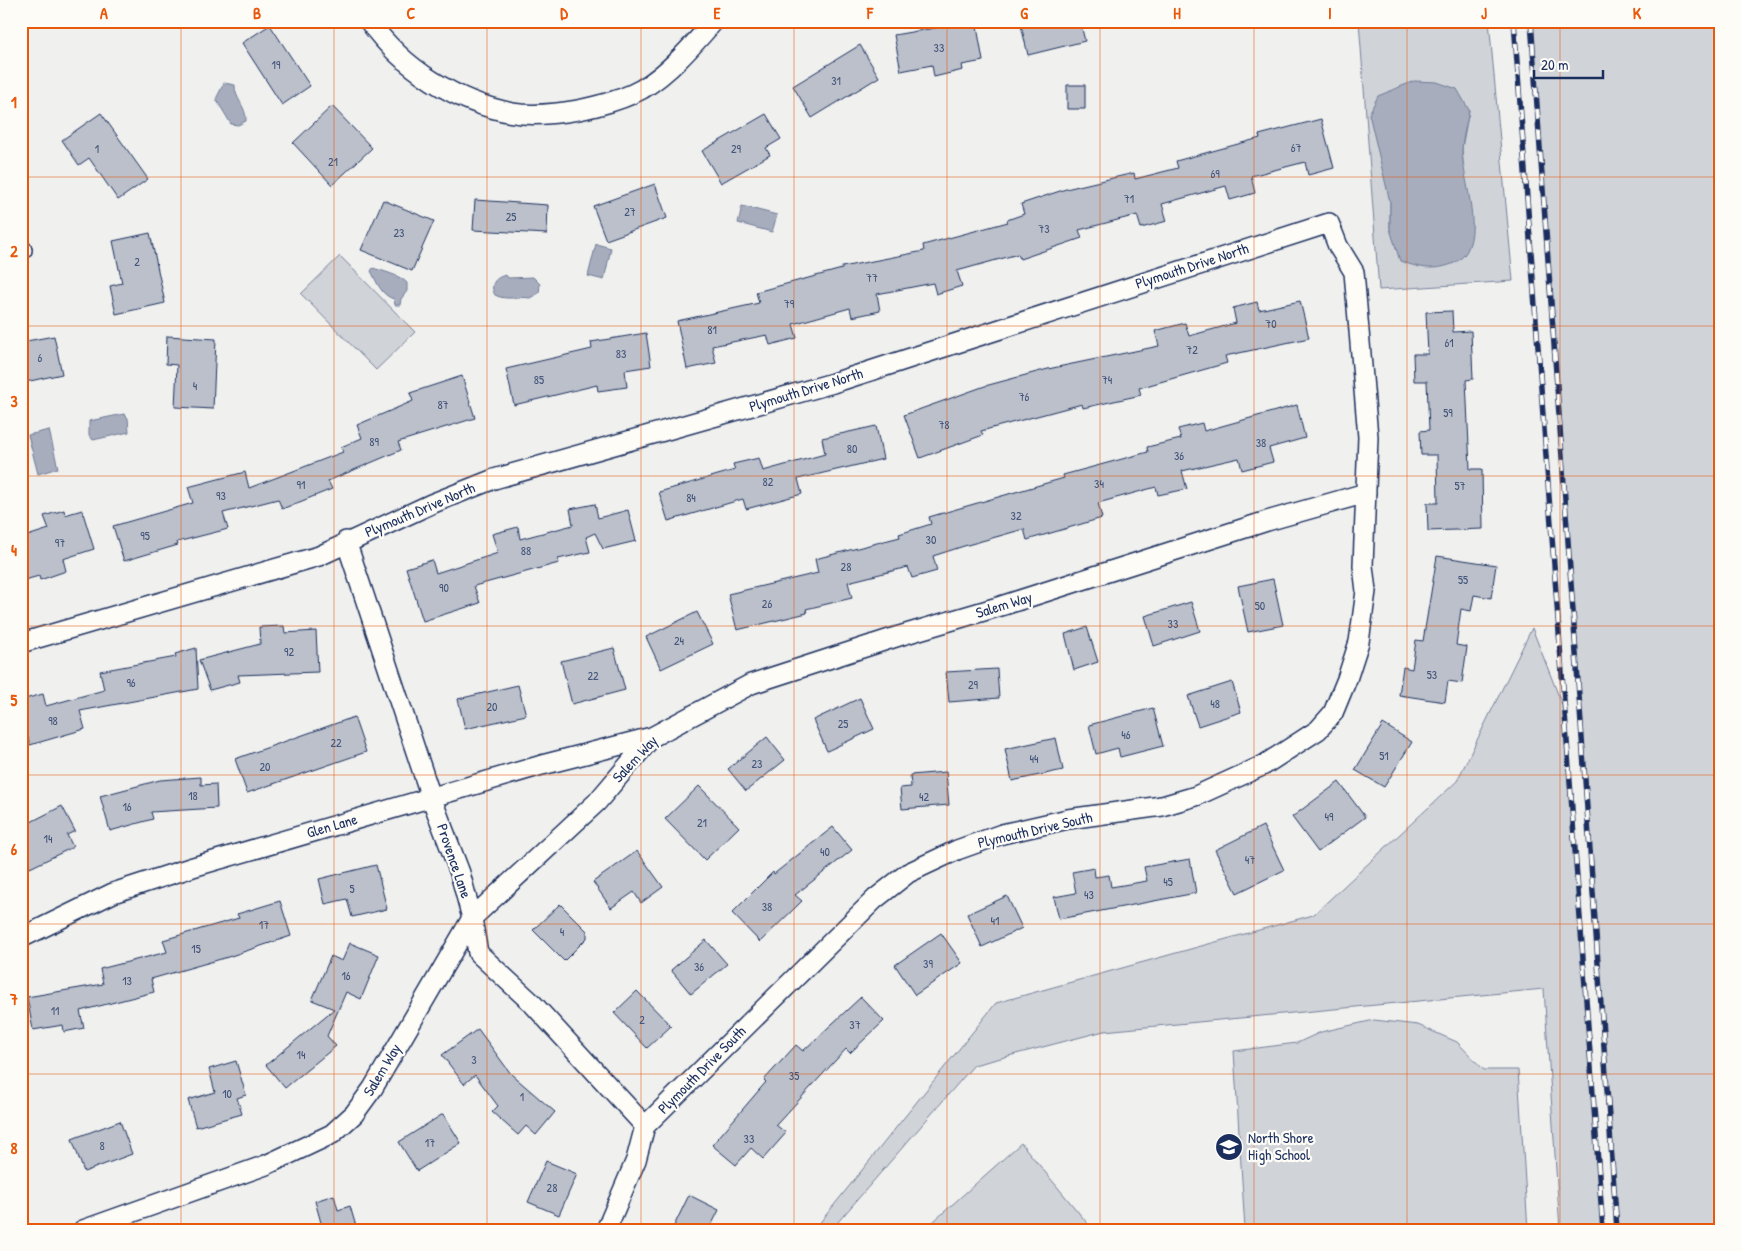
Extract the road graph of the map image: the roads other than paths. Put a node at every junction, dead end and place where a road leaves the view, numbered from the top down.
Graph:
1 (369, 21) edge
2 (714, 21) edge
3 (1366, 493) junction
4 (346, 541) junction
5 (21, 643) edge
6 (652, 737) junction
7 (431, 797) junction
8 (472, 918) junction
9 (21, 938) edge
10 (645, 1126) junction
11 (83, 1230) edge
12 (606, 1230) edge

1 - 2 street
3 - 4 street, Plymouth Drive North
3 - 6 street, Salem Way
3 - 10 street, Plymouth Drive South
4 - 5 street, Plymouth Drive North
4 - 7 street, Provence Lane
6 - 7 street, Glen Lane
6 - 8 street, Salem Way
7 - 8 street, Provence Lane
7 - 9 street, Glen Lane
8 - 10 street, Provence Lane
8 - 11 street, Salem Way
10 - 12 street, Plymouth Drive South

